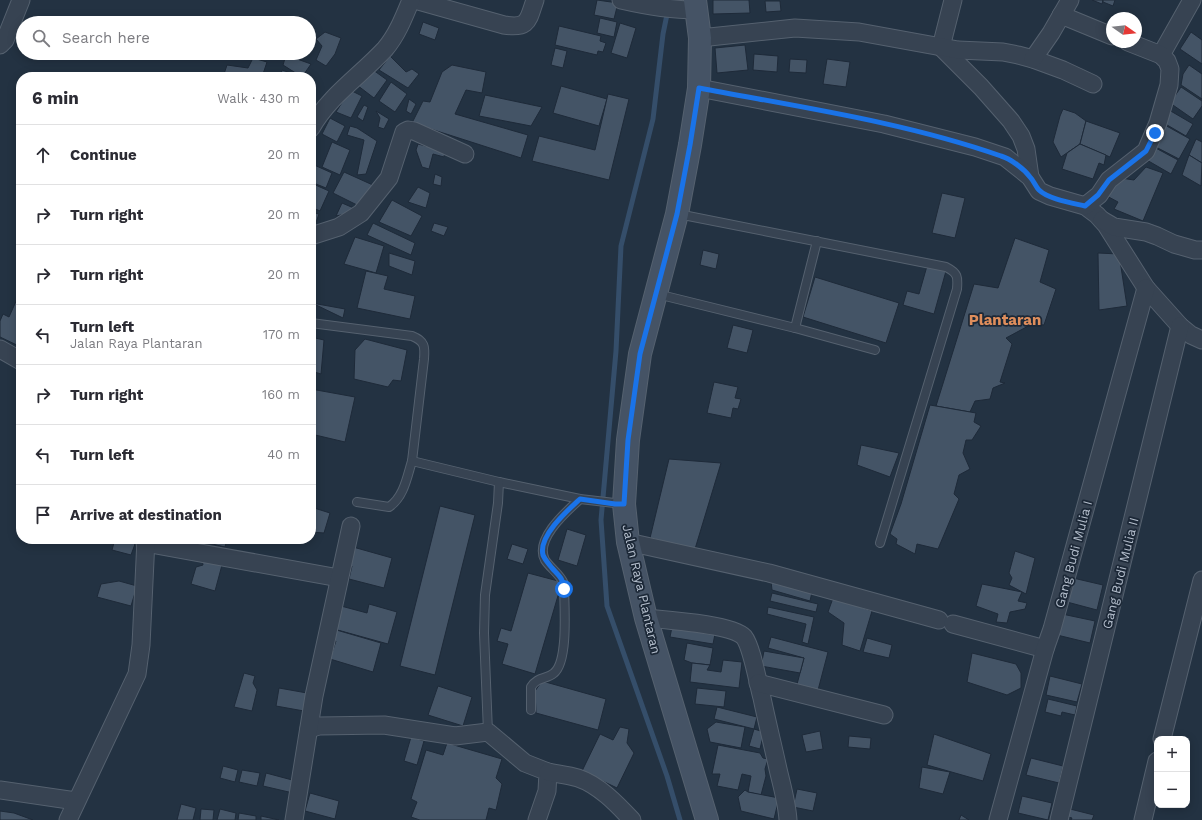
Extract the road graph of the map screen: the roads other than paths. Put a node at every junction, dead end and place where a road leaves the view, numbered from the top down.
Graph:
1 (20, 0) edge
2 (411, 0) edge
3 (415, 0) edge
4 (535, 0) edge
5 (621, 0) edge
6 (953, 0) edge
7 (1070, 0) edge
8 (1192, 0) edge
9 (696, 5) edge
10 (1061, 15) junction
11 (1106, 34) edge
12 (700, 38) junction
13 (0, 45) edge
14 (941, 47) junction
15 (1142, 48) edge
16 (1161, 55) junction
17 (1033, 59) junction
18 (1093, 84) dead end
19 (699, 88) junction
20 (316, 120) edge
21 (465, 154) dead end
22 (1030, 177) junction
23 (1085, 206) junction
24 (677, 214) junction
25 (1102, 220) junction
26 (316, 234) edge
27 (817, 241) junction
28 (1202, 250) edge
29 (1146, 288) junction
30 (656, 294) junction
31 (316, 324) edge
32 (1180, 326) junction
33 (795, 328) junction
34 (1202, 340) edge
35 (0, 349) edge
36 (875, 350) dead end
37 (16, 358) edge
38 (412, 461) junction
39 (499, 482) junction
40 (580, 499) junction
41 (357, 502) dead end
42 (615, 504) junction
43 (351, 526) dead end
44 (628, 542) junction
45 (880, 543) dead end
46 (146, 544) edge
47 (162, 544) edge
48 (338, 578) junction
49 (1202, 580) edge
50 (646, 618) junction
51 (1045, 649) junction
52 (758, 683) junction
53 (531, 710) dead end
54 (884, 715) dead end
55 (309, 729) junction
56 (488, 732) junction
57 (1163, 736) edge
58 (548, 772) junction
59 (1154, 772) edge
60 (0, 790) edge
61 (76, 801) junction
62 (68, 820) edge
63 (294, 820) edge
64 (537, 820) edge
65 (632, 820) edge
66 (707, 820) edge
67 (788, 820) edge
68 (998, 820) edge
69 (1060, 820) edge
70 (1143, 820) edge

1 - 13 street
2 - 20 street
3 - 4 street
5 - 9 street
6 - 14 street
7 - 10 street
8 - 16 street
9 - 12 main road, Jalan Raya Plantaran
10 - 11 street
10 - 17 street
12 - 14 street
12 - 19 main road, Jalan Raya Plantaran
14 - 17 street
14 - 22 street
15 - 16 street
16 - 23 street
17 - 18 street
19 - 22 street
19 - 24 main road, Jalan Raya Plantaran
21 - 26 street
22 - 23 street
23 - 25 street
24 - 27 lane
24 - 30 main road, Jalan Raya Plantaran
25 - 28 street
25 - 29 street
27 - 33 lane
27 - 45 lane
29 - 32 street
29 - 51 street, Gang Budi Mulia I
30 - 33 lane
30 - 42 main road, Jalan Raya Plantaran
31 - 38 lane
32 - 34 street
32 - 69 street, Gang Budi Mulia II
33 - 36 lane
35 - 37 street
38 - 39 lane
38 - 41 lane
39 - 40 lane
39 - 56 lane
40 - 42 lane
40 - 53 lane
42 - 44 main road, Jalan Raya Plantaran
43 - 48 street
44 - 50 main road, Jalan Raya Plantaran
44 - 51 street
46 - 61 street
47 - 48 street
48 - 55 street
49 - 57 street
50 - 52 street
50 - 66 main road, Jalan Raya Plantaran
51 - 68 street, Gang Budi Mulia I
52 - 54 street
52 - 67 street
55 - 56 street
55 - 63 street
56 - 58 street
58 - 64 street
58 - 65 street
59 - 70 street
60 - 61 street
61 - 62 street

